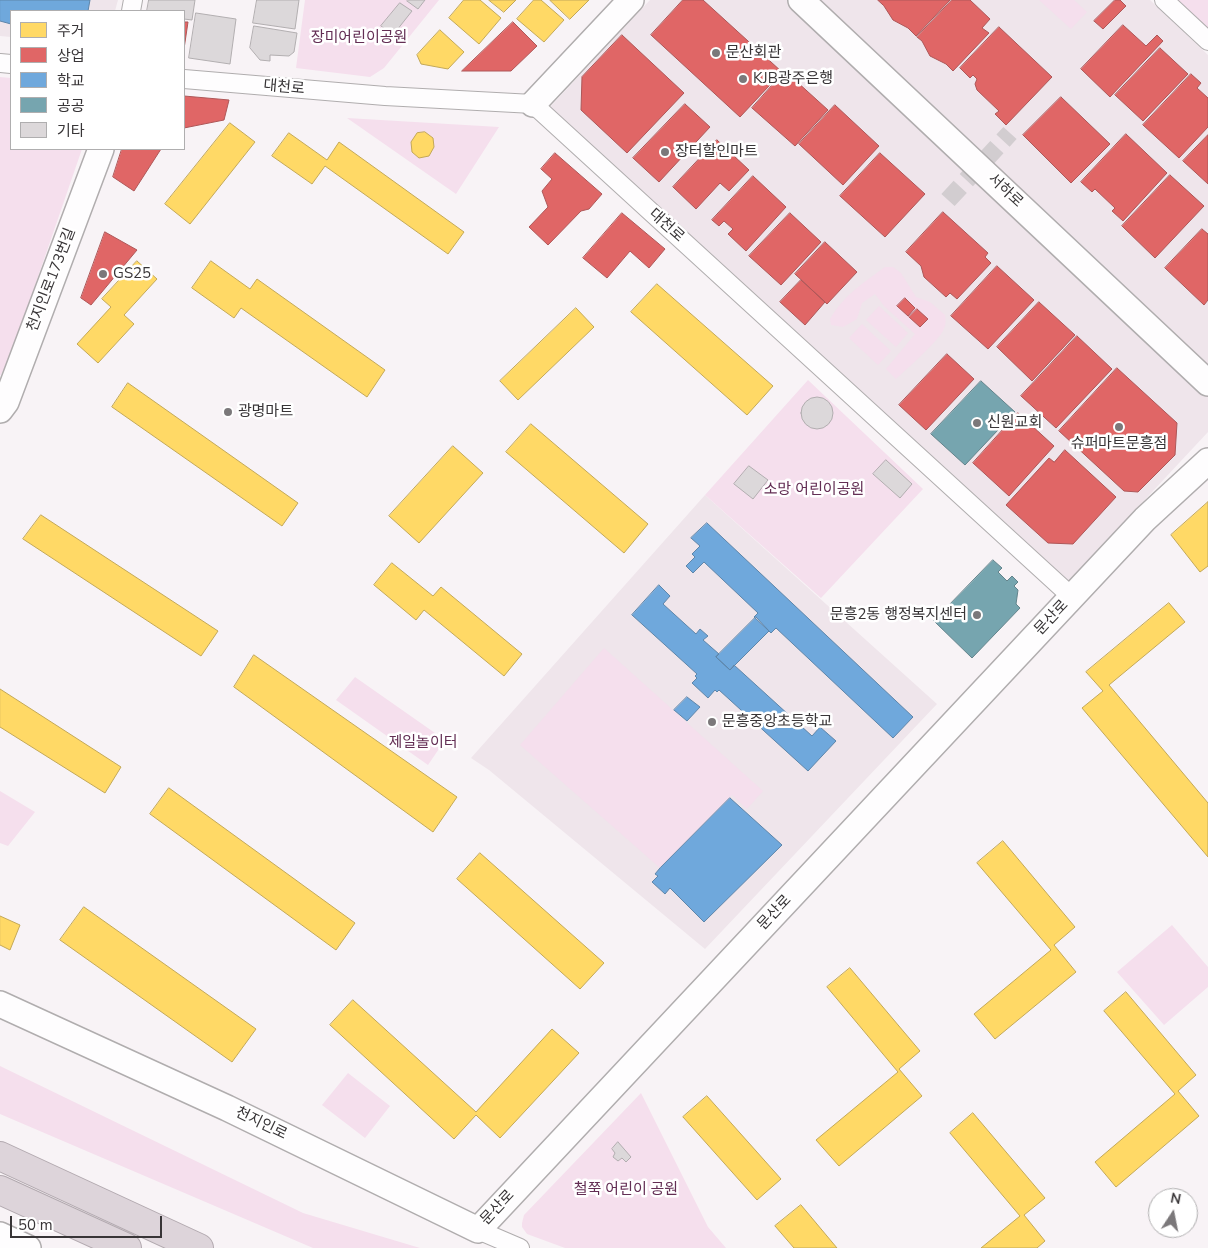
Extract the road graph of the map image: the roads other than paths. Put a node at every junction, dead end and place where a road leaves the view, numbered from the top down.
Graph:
1 (631, 0) edge
2 (802, 0) edge
3 (1164, 0) edge
4 (1208, 41) edge
5 (185, 79) edge
6 (533, 104) junction
7 (101, 150) edge
8 (799, 347) joint
9 (1208, 383) edge
10 (0, 410) edge
11 (1208, 461) edge
12 (1072, 597) junction
13 (0, 1004) edge
14 (0, 1156) edge
15 (0, 1190) edge
16 (478, 1230) junction
17 (0, 1235) edge
18 (28, 1248) edge
19 (127, 1248) edge
20 (199, 1248) edge
21 (520, 1248) edge

1 - 6 street
2 - 9 street, 서하로
3 - 4 street
5 - 6 street, 대천로
6 - 8 street, 대천로
7 - 10 street, 천지인로173번길
8 - 12 street, 문산로
11 - 12 street, 문산로
12 - 16 street, 문산로
13 - 16 street, 천지인로
14 - 20 highway
15 - 19 highway
16 - 21 street, 천지인로
17 - 18 street

